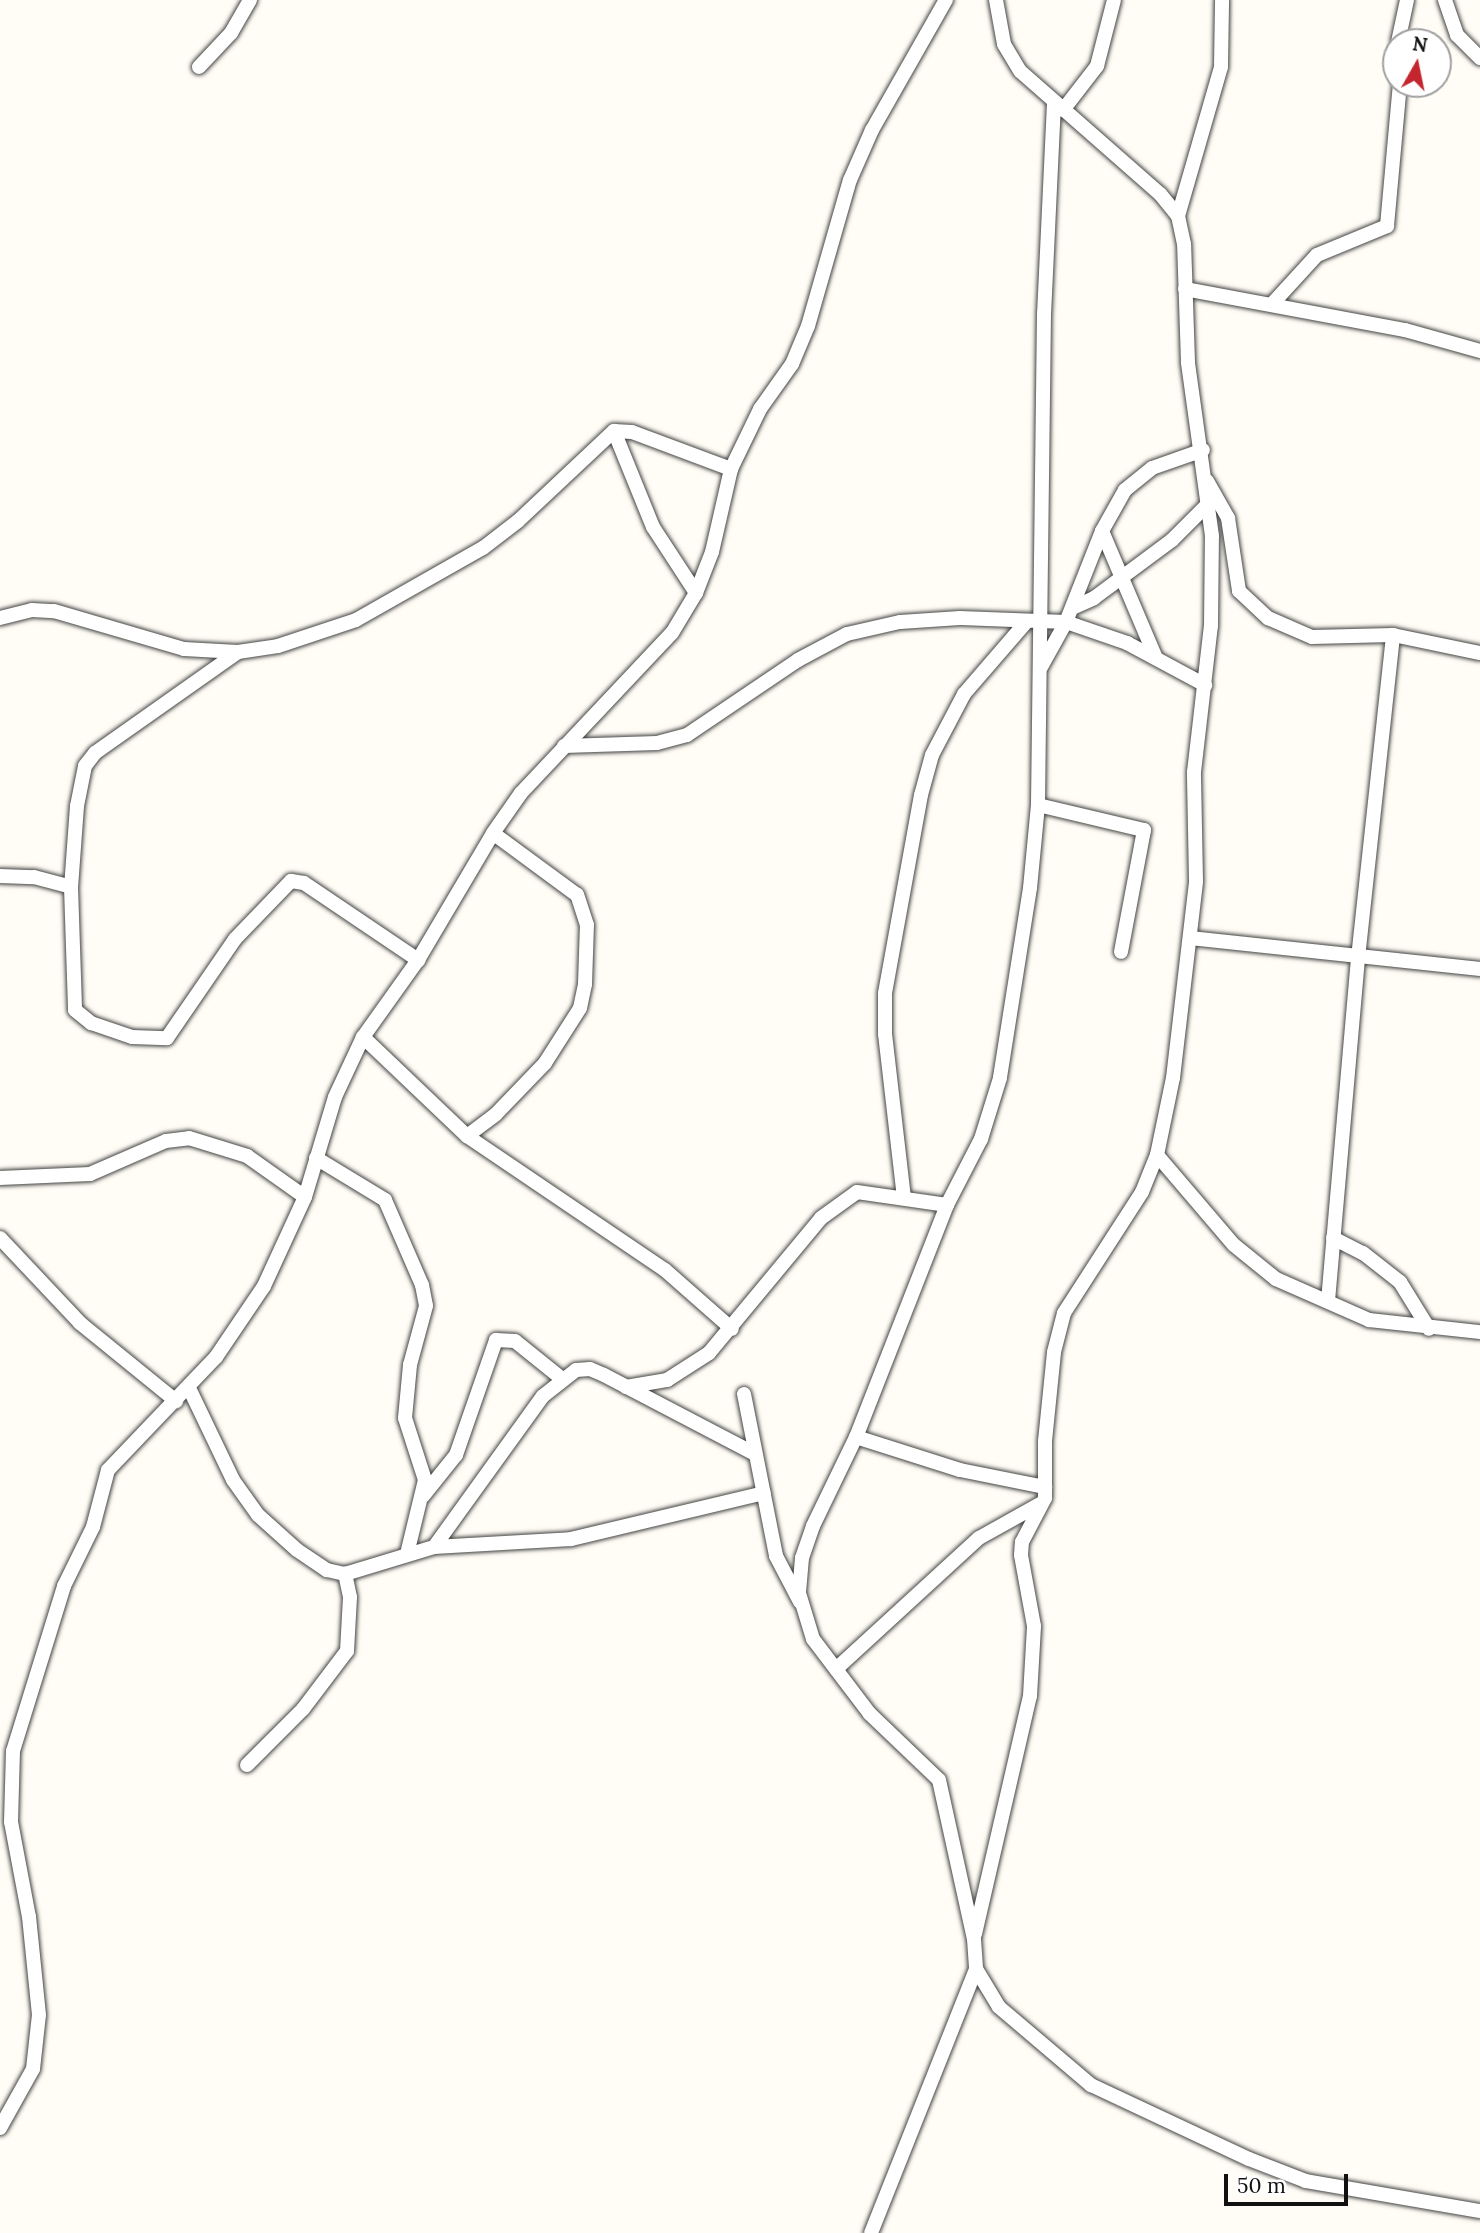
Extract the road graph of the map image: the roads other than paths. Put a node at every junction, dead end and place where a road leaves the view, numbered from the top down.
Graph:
1 (250, 0) edge
2 (946, 0) edge
3 (996, 0) edge
4 (1114, 0) edge
5 (1222, 0) edge
6 (1407, 0) edge
7 (1445, 0) edge
8 (1401, 28) edge
9 (1480, 58) edge
10 (200, 67) dead end
11 (1399, 98) edge
12 (1058, 106) junction
13 (1178, 216) junction
14 (1185, 289) junction
15 (1273, 303) junction
16 (1480, 351) edge
17 (614, 431) junction
18 (1203, 450) junction
19 (730, 469) junction
20 (1206, 480) junction
21 (1209, 503) junction
22 (1102, 531) junction
23 (1121, 577) junction
24 (696, 593) junction
25 (1072, 608) junction
26 (0, 618) edge
27 (1034, 621) junction
28 (1066, 622) junction
29 (1394, 635) junction
30 (238, 652) junction
31 (1480, 653) edge
32 (1156, 658) junction
33 (1041, 668) junction
34 (1205, 685) junction
35 (564, 746) junction
36 (1038, 805) junction
37 (493, 832) junction
38 (0, 876) edge
39 (71, 887) junction
40 (1190, 938) junction
41 (1121, 953) dead end
42 (1358, 958) junction
43 (418, 960) junction
44 (1480, 969) edge
45 (363, 1037) junction
46 (467, 1136) junction
47 (1157, 1155) junction
48 (316, 1158) junction
49 (0, 1178) edge
50 (305, 1196) junction
51 (904, 1198) junction
52 (947, 1205) junction
53 (0, 1238) edge
54 (1333, 1238) junction
55 (1328, 1301) junction
56 (732, 1329) junction
57 (1429, 1329) junction
58 (1480, 1332) edge
59 (561, 1378) junction
60 (625, 1387) junction
61 (188, 1388) junction
62 (744, 1394) dead end
63 (176, 1401) junction
64 (856, 1437) junction
65 (755, 1454) junction
66 (1045, 1487) junction
67 (764, 1493) junction
68 (422, 1497) junction
69 (1038, 1505) junction
70 (434, 1547) junction
71 (407, 1554) junction
72 (345, 1574) junction
73 (803, 1606) junction
74 (836, 1669) junction
75 (13, 1751) junction
76 (0, 1759) edge
77 (247, 1765) dead end
78 (974, 1939) junction
79 (976, 1969) junction
80 (0, 2128) edge
81 (1480, 2211) edge
82 (872, 2233) edge

1 - 10 street
2 - 19 street
3 - 12 street
4 - 12 street
5 - 13 street
6 - 8 street
7 - 9 street
11 - 15 street
12 - 13 street
12 - 27 street
13 - 14 street
14 - 15 street
14 - 18 street
15 - 16 street
17 - 19 street
17 - 24 street
17 - 30 street
18 - 20 street
18 - 22 street
19 - 24 street
20 - 21 street
20 - 29 street
21 - 23 street
21 - 34 street
22 - 23 street
22 - 25 street
23 - 25 street
23 - 32 street
24 - 35 street
25 - 28 street
26 - 30 street
27 - 28 street
27 - 33 street
27 - 35 street
27 - 51 street
28 - 32 street
28 - 33 street
29 - 31 street
29 - 42 street
30 - 39 street
32 - 34 street
33 - 36 street
34 - 40 street
35 - 37 street
36 - 41 street
36 - 52 street
37 - 43 street
37 - 46 street
38 - 39 street
39 - 43 street
40 - 42 street
40 - 47 street
42 - 44 street
42 - 54 street
43 - 45 street
45 - 46 street
45 - 48 street
46 - 56 street
47 - 55 street
47 - 66 street
48 - 50 street
48 - 68 street
49 - 50 street
50 - 61 street
51 - 52 street
51 - 56 street
52 - 64 street
53 - 63 street
54 - 55 street
54 - 57 street
55 - 57 street
56 - 60 street
57 - 58 street
59 - 60 street
59 - 68 street
59 - 70 street
60 - 65 street
61 - 63 street
61 - 72 street
62 - 65 street
63 - 75 street
64 - 66 street
64 - 73 street
65 - 67 street
66 - 69 street
67 - 70 street
67 - 73 street
68 - 71 street
69 - 74 street
69 - 78 street
70 - 71 street
71 - 72 street
72 - 77 street
73 - 74 street
74 - 78 street
75 - 76 street
75 - 80 street
78 - 79 street
79 - 81 street
79 - 82 street

